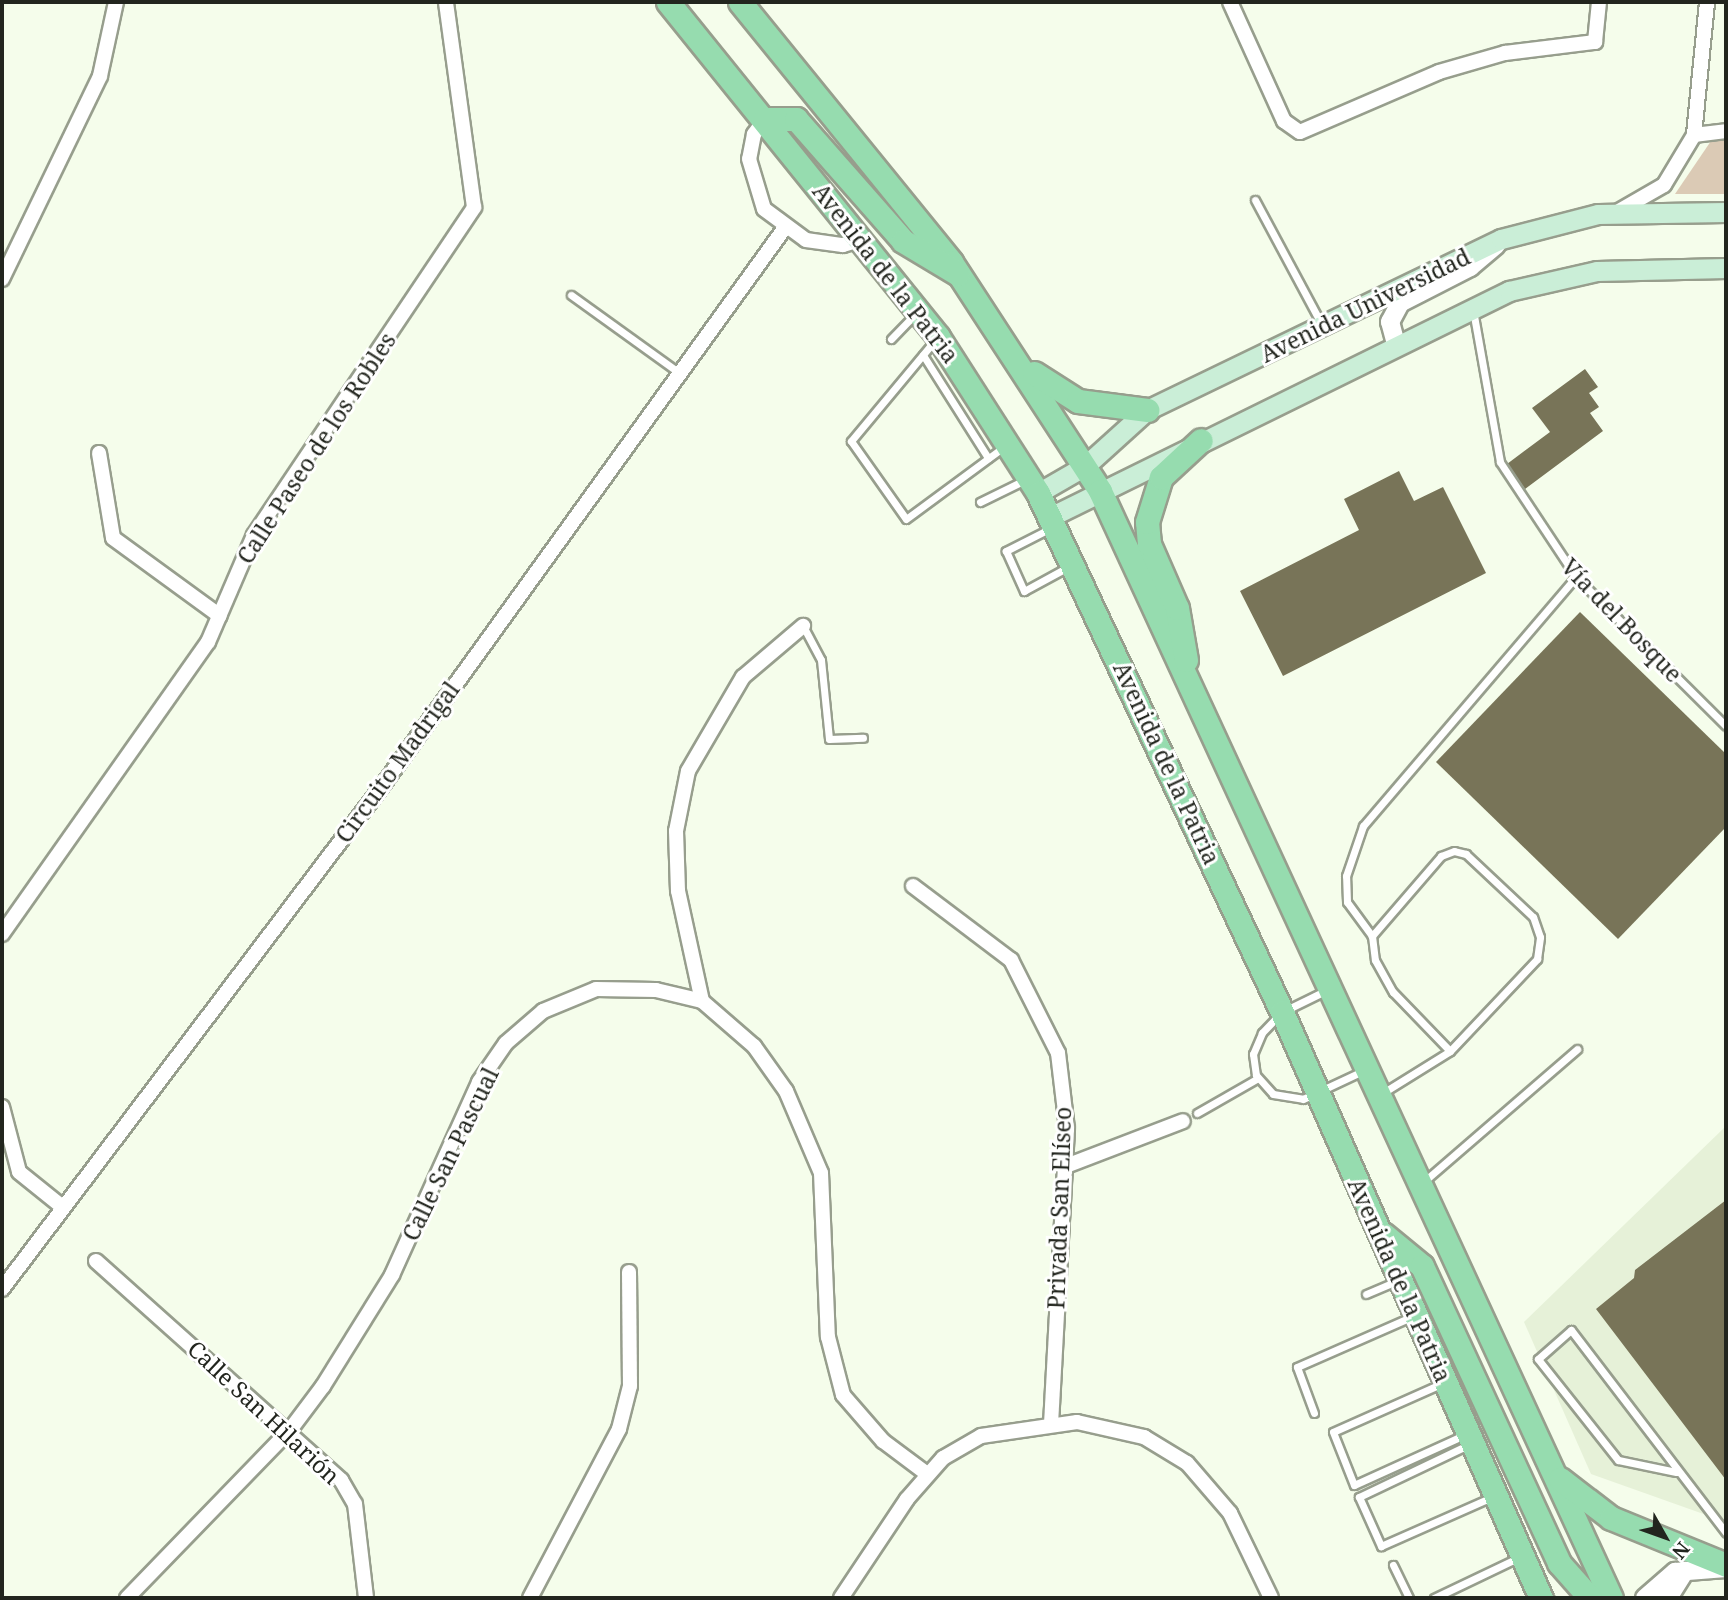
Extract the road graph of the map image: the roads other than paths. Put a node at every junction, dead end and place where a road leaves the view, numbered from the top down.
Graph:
1 (116, 2) edge
2 (446, 2) edge
3 (668, 2) edge
4 (740, 2) edge
5 (1230, 2) edge
6 (1599, 2) edge
7 (1707, 2) edge
8 (765, 119) junction
9 (1726, 131) edge
10 (1694, 135) junction
11 (1255, 200) dead end
12 (1726, 212) edge
13 (1614, 213) junction
14 (783, 229) junction
15 (863, 239) junction
16 (1500, 239) junction
17 (1726, 268) edge
18 (961, 275) junction
19 (2, 279) edge
20 (571, 295) dead end
21 (1472, 306) junction
22 (918, 311) junction
23 (1323, 325) junction
24 (938, 337) junction
25 (1003, 337) junction
26 (891, 339) dead end
27 (1396, 344) junction
28 (923, 355) junction
29 (677, 372) junction
30 (978, 394) junction
31 (956, 408) junction
32 (1147, 410) junction
33 (1201, 440) junction
34 (1009, 443) junction
35 (99, 453) dead end
36 (988, 458) junction
37 (1085, 466) junction
38 (1034, 485) junction
39 (1100, 491) junction
40 (980, 502) dead end
41 (1052, 522) junction
42 (1073, 564) junction
43 (1576, 577) junction
44 (220, 616) junction
45 (803, 626) joint
46 (1187, 677) junction
47 (1726, 726) edge
48 (863, 738) dead end
49 (913, 886) dead end
50 (2, 934) edge
51 (1372, 936) junction
52 (1331, 989) junction
53 (702, 1001) junction
54 (1282, 1012) junction
55 (1577, 1049) dead end
56 (1450, 1051) junction
57 (1366, 1070) junction
58 (1258, 1078) junction
59 (1317, 1094) junction
60 (1378, 1096) junction
61 (2, 1107) edge
62 (1197, 1113) dead end
63 (1184, 1121) dead end
64 (1066, 1166) junction
65 (1419, 1186) junction
66 (60, 1205) junction
67 (1380, 1232) junction
68 (96, 1261) dead end
69 (629, 1272) dead end
70 (1401, 1279) junction
71 (2, 1289) edge
72 (1366, 1294) dead end
73 (1417, 1314) junction
74 (1446, 1382) junction
75 (1314, 1413) dead end
76 (1051, 1422) junction
77 (290, 1430) junction
78 (1470, 1438) junction
79 (1551, 1469) junction
80 (1676, 1472) junction
81 (926, 1473) junction
82 (1496, 1496) junction
83 (1726, 1533) edge
84 (1522, 1556) junction
85 (1393, 1565) dead end
86 (1726, 1566) edge
87 (1688, 1569) junction
88 (127, 1598) edge
89 (366, 1598) edge
90 (530, 1598) edge
91 (841, 1598) edge
92 (1271, 1598) edge
93 (1409, 1598) edge
94 (1434, 1598) edge
95 (1541, 1598) edge
96 (1590, 1598) edge
97 (1611, 1598) edge
98 (1646, 1598) edge
99 (1668, 1598) edge

1 - 19 street
2 - 44 street, Calle Paseo de los Robles
3 - 8 main road, Avenida de la Patria
4 - 18 main road
5 - 6 street
7 - 10 street
8 - 14 street
8 - 15 main road, Avenida de la Patria
8 - 18 main road
9 - 10 street
10 - 13 street
11 - 23 lane
12 - 13 main road, Avenida Universidad
13 - 16 main road, Avenida Universidad
14 - 15 street
14 - 29 street, Circuito Madrigal
15 - 22 main road, Avenida de la Patria
16 - 23 main road, Avenida Universidad
16 - 27 street
17 - 21 main road, Avenida Universidad
18 - 25 main road
20 - 29 lane
21 - 27 main road, Avenida Universidad
21 - 43 lane, Vía del Bosque
22 - 24 main road, Avenida de la Patria
22 - 26 lane
23 - 32 main road, Avenida Universidad
24 - 28 lane
24 - 30 main road, Avenida de la Patria
25 - 32 main road
25 - 37 main road
27 - 33 main road, Avenida Universidad
28 - 31 lane
28 - 36 lane
29 - 66 street, Circuito Madrigal
30 - 31 lane
30 - 34 main road, Avenida de la Patria
31 - 36 lane
32 - 37 main road, Avenida Universidad
33 - 39 main road, Avenida Universidad
33 - 46 main road
34 - 36 lane
34 - 38 main road, Avenida de la Patria
35 - 44 street
37 - 38 main road, Avenida Universidad
37 - 39 main road
38 - 40 lane
38 - 41 main road, Avenida de la Patria
39 - 41 main road, Avenida Universidad
39 - 46 main road
41 - 42 main road, Avenida de la Patria
41 - 42 lane
42 - 54 main road, Avenida de la Patria
43 - 47 lane, Vía del Bosque
43 - 51 lane
44 - 50 street, Calle Paseo de los Robles
45 - 48 lane
45 - 53 street
46 - 52 main road
49 - 64 street, Privada San Elíseo
51 - 56 lane
51 - 56 lane
52 - 54 lane
52 - 57 main road
53 - 77 street, Calle San Pascual
53 - 81 street, Calle San Pascual
54 - 58 lane
54 - 59 main road, Avenida de la Patria
55 - 65 lane
56 - 60 lane
57 - 59 lane
57 - 60 main road
58 - 59 lane
58 - 62 lane
59 - 67 main road, Avenida de la Patria
60 - 65 main road
61 - 66 street
63 - 64 street
64 - 76 street, Privada San Elíseo
65 - 79 main road
66 - 71 street, Circuito Madrigal
67 - 70 main road, Avenida de la Patria
67 - 96 main road
68 - 77 street, Calle San Hilarión
69 - 90 street
70 - 72 lane
70 - 73 main road, Avenida de la Patria
73 - 74 main road, Avenida de la Patria
73 - 75 lane
74 - 78 main road, Avenida de la Patria
74 - 78 lane
76 - 81 street
76 - 92 street
77 - 88 street, Calle San Pascual
77 - 89 street, Calle San Hilarión
78 - 82 main road, Avenida de la Patria
78 - 82 lane
79 - 86 main road
79 - 97 main road
80 - 80 lane
80 - 83 lane
81 - 91 street
82 - 84 main road, Avenida de la Patria
84 - 94 lane
84 - 95 main road, Avenida de la Patria
85 - 93 lane
86 - 87 street
87 - 98 street
87 - 99 street

